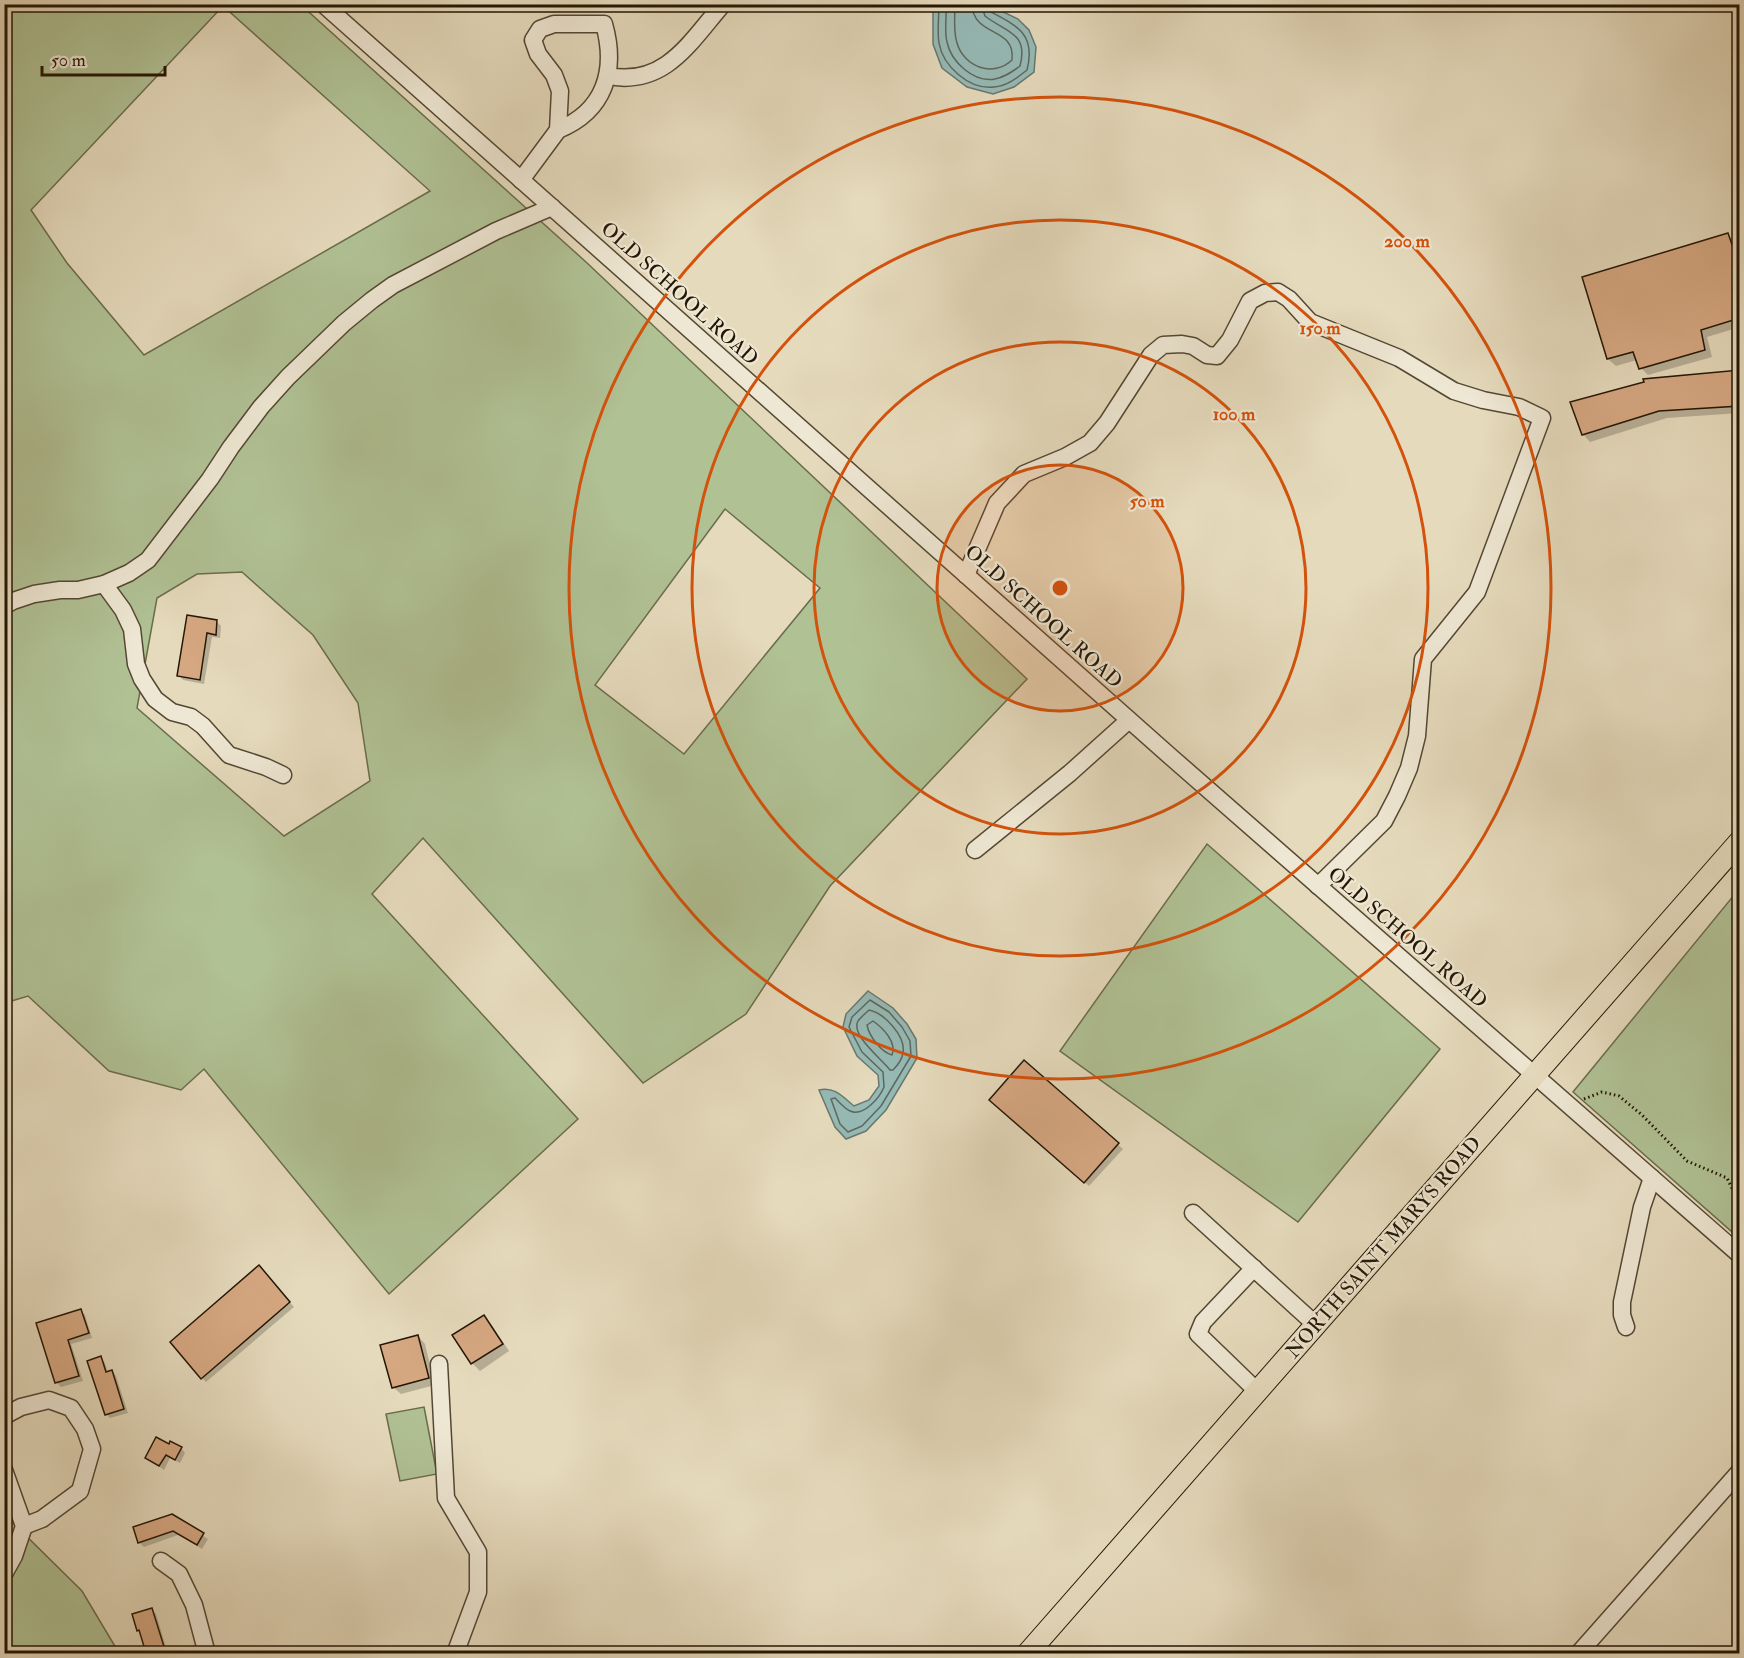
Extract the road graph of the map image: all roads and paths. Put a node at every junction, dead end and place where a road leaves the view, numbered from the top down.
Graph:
1 (323, 4) edge
2 (723, 4) edge
3 (608, 76) junction
4 (558, 130) junction
5 (521, 180) junction
6 (552, 207) junction
7 (966, 575) junction
8 (104, 584) junction
9 (4, 606) edge
10 (1129, 720) junction
11 (284, 775) dead end
12 (1740, 841) edge
13 (975, 850) dead end
14 (1318, 886) junction
15 (1533, 1074) junction
16 (1568, 1105) junction
17 (1652, 1178) junction
18 (1740, 1205) edge
19 (1193, 1213) dead end
20 (1740, 1255) edge
21 (1254, 1268) junction
22 (1316, 1325) junction
23 (1626, 1326) dead end
24 (439, 1364) dead end
25 (1258, 1392) junction
26 (4, 1416) edge
27 (4, 1470) edge
28 (1740, 1471) edge
29 (24, 1526) junction
30 (161, 1561) dead end
31 (4, 1574) edge
32 (207, 1653) edge
33 (455, 1653) edge
34 (1027, 1653) edge
35 (1578, 1653) edge

1 - 5 street, OLD SCHOOL ROAD
2 - 3 street
3 - 4 street
3 - 4 street
4 - 5 street
5 - 6 street, OLD SCHOOL ROAD
6 - 7 street, OLD SCHOOL ROAD
6 - 8 street
7 - 10 street, OLD SCHOOL ROAD
7 - 14 street
8 - 9 street
8 - 11 street
10 - 13 street
10 - 14 street, OLD SCHOOL ROAD
12 - 15 main road, NORTH SAINT MARYS ROAD
14 - 15 street, OLD SCHOOL ROAD
15 - 16 street, OLD SCHOOL ROAD
15 - 22 main road, NORTH SAINT MARYS ROAD
16 - 17 street, OLD SCHOOL ROAD
16 - 18 path
17 - 20 street, OLD SCHOOL ROAD
17 - 23 street
19 - 21 street
21 - 22 street
21 - 25 street
22 - 25 main road, NORTH SAINT MARYS ROAD
24 - 33 street
25 - 34 main road, NORTH SAINT MARYS ROAD
26 - 29 street
27 - 29 street
28 - 35 street
29 - 31 street
30 - 32 street

